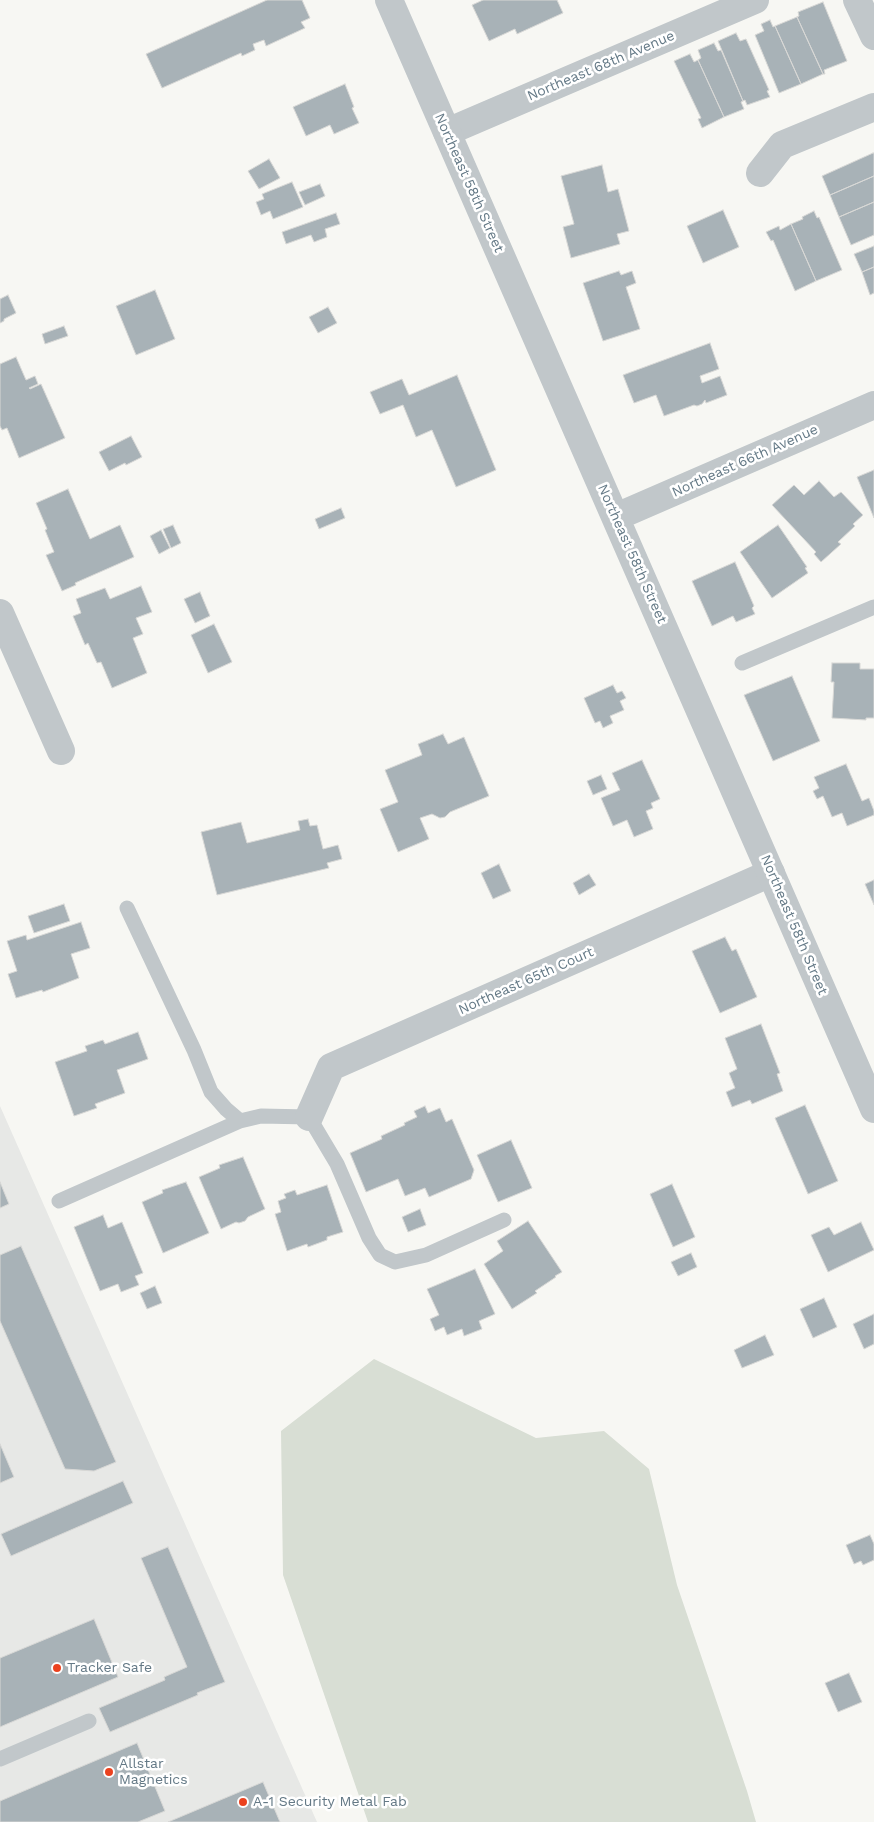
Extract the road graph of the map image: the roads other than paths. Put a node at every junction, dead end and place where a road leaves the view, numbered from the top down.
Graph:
1 (389, 0) edge
2 (755, 0) edge
3 (857, 0) edge
4 (874, 36) edge
5 (874, 107) edge
6 (447, 132) junction
7 (760, 173) dead end
8 (874, 405) edge
9 (616, 517) junction
10 (874, 607) edge
11 (0, 613) edge
12 (742, 663) dead end
13 (61, 751) dead end
14 (771, 873) junction
15 (127, 908) dead end
16 (870, 1092) edge
17 (309, 1118) junction
18 (240, 1121) junction
19 (58, 1200) dead end
20 (504, 1220) dead end
21 (89, 1721) dead end
22 (0, 1759) edge

1 - 6 street, Northeast 58th Street
2 - 6 street, Northeast 68th Avenue
3 - 4 street
5 - 7 street
6 - 9 street, Northeast 58th Street
8 - 9 street, Northeast 66th Avenue
9 - 14 street, Northeast 58th Street
10 - 12 lane
11 - 13 street
14 - 16 street, Northeast 58th Street
14 - 17 street, Northeast 65th Court
15 - 18 lane
17 - 18 lane
17 - 20 lane
18 - 19 lane
21 - 22 lane

